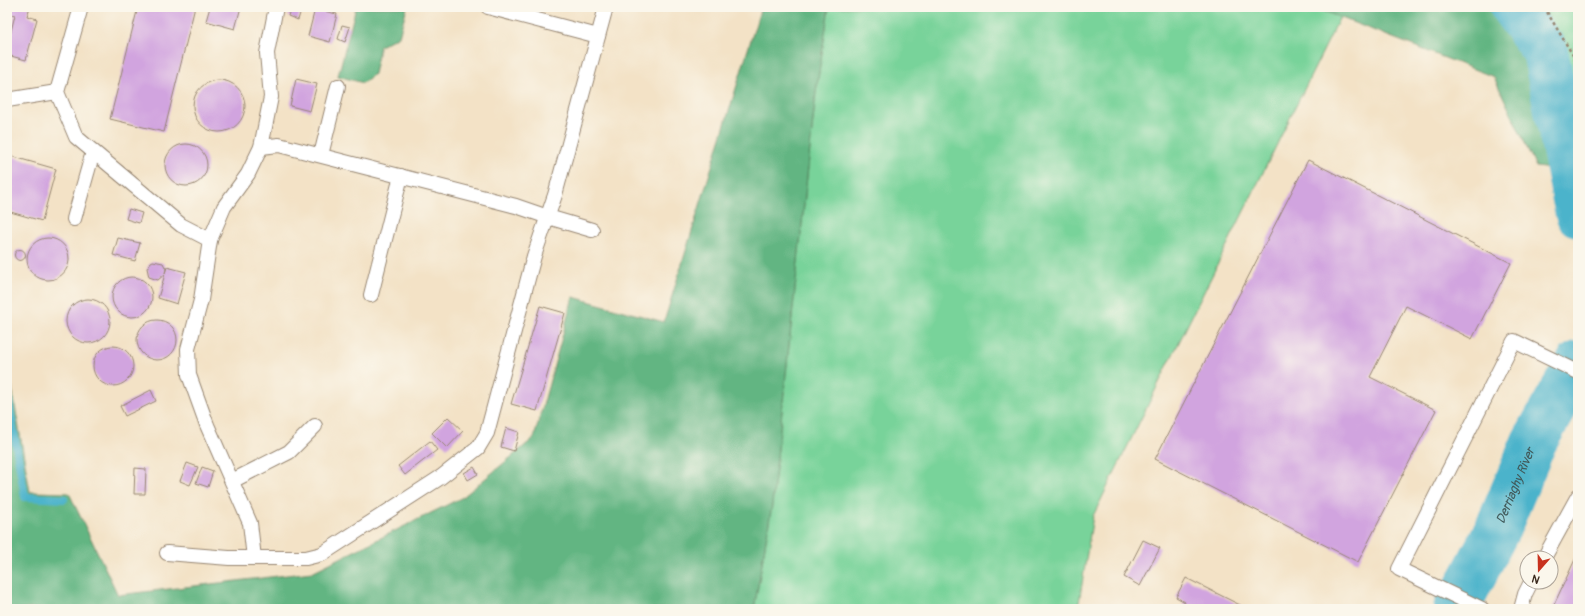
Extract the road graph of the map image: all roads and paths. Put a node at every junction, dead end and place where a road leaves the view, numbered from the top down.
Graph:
1 (82, 7) edge
2 (276, 7) edge
3 (488, 7) edge
4 (606, 7) edge
5 (1544, 7) edge
6 (598, 36) junction
7 (1578, 68) edge
8 (338, 86) dead end
9 (57, 92) junction
10 (7, 100) edge
11 (261, 147) junction
12 (93, 152) junction
13 (321, 156) junction
14 (402, 176) junction
15 (548, 217) junction
16 (74, 218) dead end
17 (592, 230) dead end
18 (210, 240) junction
19 (371, 295) dead end
20 (1578, 372) edge
21 (316, 426) dead end
22 (232, 481) junction
23 (1578, 496) edge
24 (1548, 550) edge
25 (167, 553) dead end
26 (254, 558) junction
27 (1527, 590) edge
28 (1480, 608) edge
29 (1521, 609) edge

1 - 9 lane
2 - 11 lane
3 - 6 lane
4 - 6 lane
5 - 7 path
6 - 15 lane
8 - 13 lane
9 - 10 lane
9 - 12 lane
11 - 13 lane
11 - 18 lane
12 - 16 lane
12 - 18 lane
13 - 14 lane
14 - 15 lane
14 - 19 lane
15 - 17 lane
15 - 26 lane
18 - 22 lane
20 - 28 lane
21 - 22 lane
22 - 26 lane
23 - 24 lane
25 - 26 lane
27 - 29 lane

